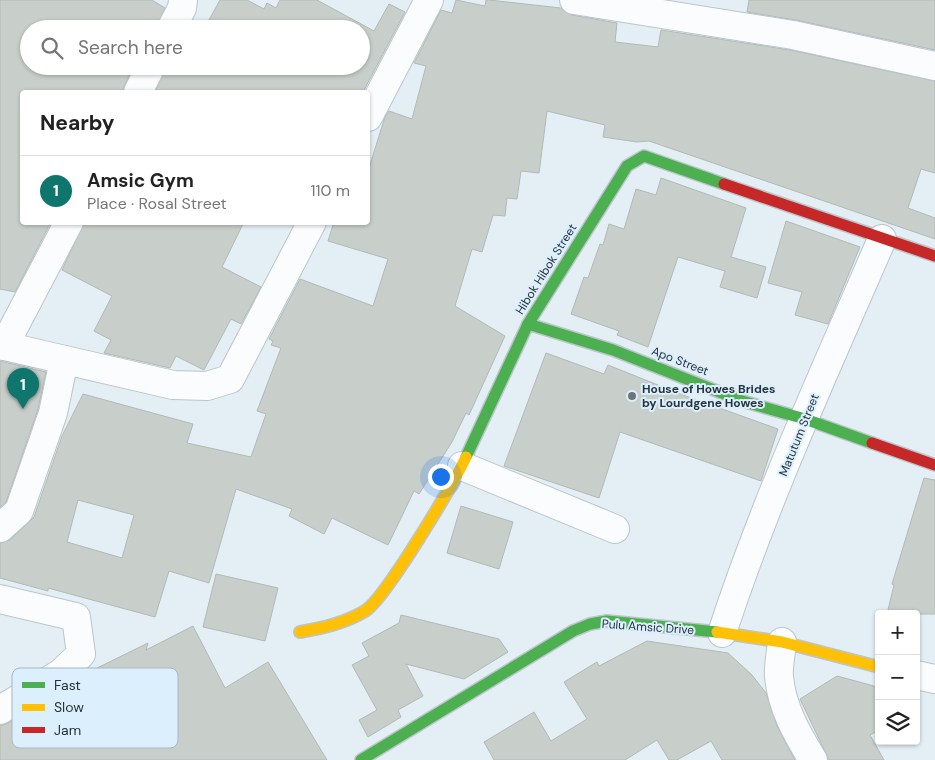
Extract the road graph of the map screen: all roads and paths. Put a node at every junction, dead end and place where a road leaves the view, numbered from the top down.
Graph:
1 (183, 0) edge
2 (428, 0) edge
3 (574, 0) edge
4 (176, 20) edge
5 (935, 66) edge
6 (146, 75) edge
7 (139, 90) edge
8 (370, 113) edge
9 (67, 225) edge
10 (310, 225) edge
11 (882, 239) junction
12 (935, 256) edge
13 (528, 324) junction
14 (2, 346) edge
15 (64, 360) junction
16 (805, 418) junction
17 (935, 464) edge
18 (462, 466) junction
19 (0, 528) edge
20 (614, 529) dead end
21 (0, 599) edge
22 (300, 632) dead end
23 (722, 633) junction
24 (782, 642) junction
25 (875, 666) edge
26 (65, 668) edge
27 (920, 677) edge
28 (935, 679) edge
29 (12, 703) edge
30 (0, 710) edge
31 (361, 760) edge
32 (813, 760) edge

1 - 4 street
2 - 8 street
3 - 5 street
6 - 7 street
9 - 14 street
10 - 15 street
11 - 12 street, Hibok Hibok Street
11 - 13 street, Hibok Hibok Street
11 - 16 street, Matutum Street
13 - 16 street, Apo Street
13 - 18 street, Hibok Hibok Street
14 - 15 street
15 - 19 street
16 - 17 street, Apo Street
16 - 23 street, Matutum Street
18 - 20 street
18 - 22 street, Hibok Hibok Street
21 - 26 street
23 - 24 street, Pulu Amsic Drive
23 - 31 street, Pulu Amsic Drive
24 - 25 street, Pulu Amsic Drive
24 - 32 street
27 - 28 street
29 - 30 street

